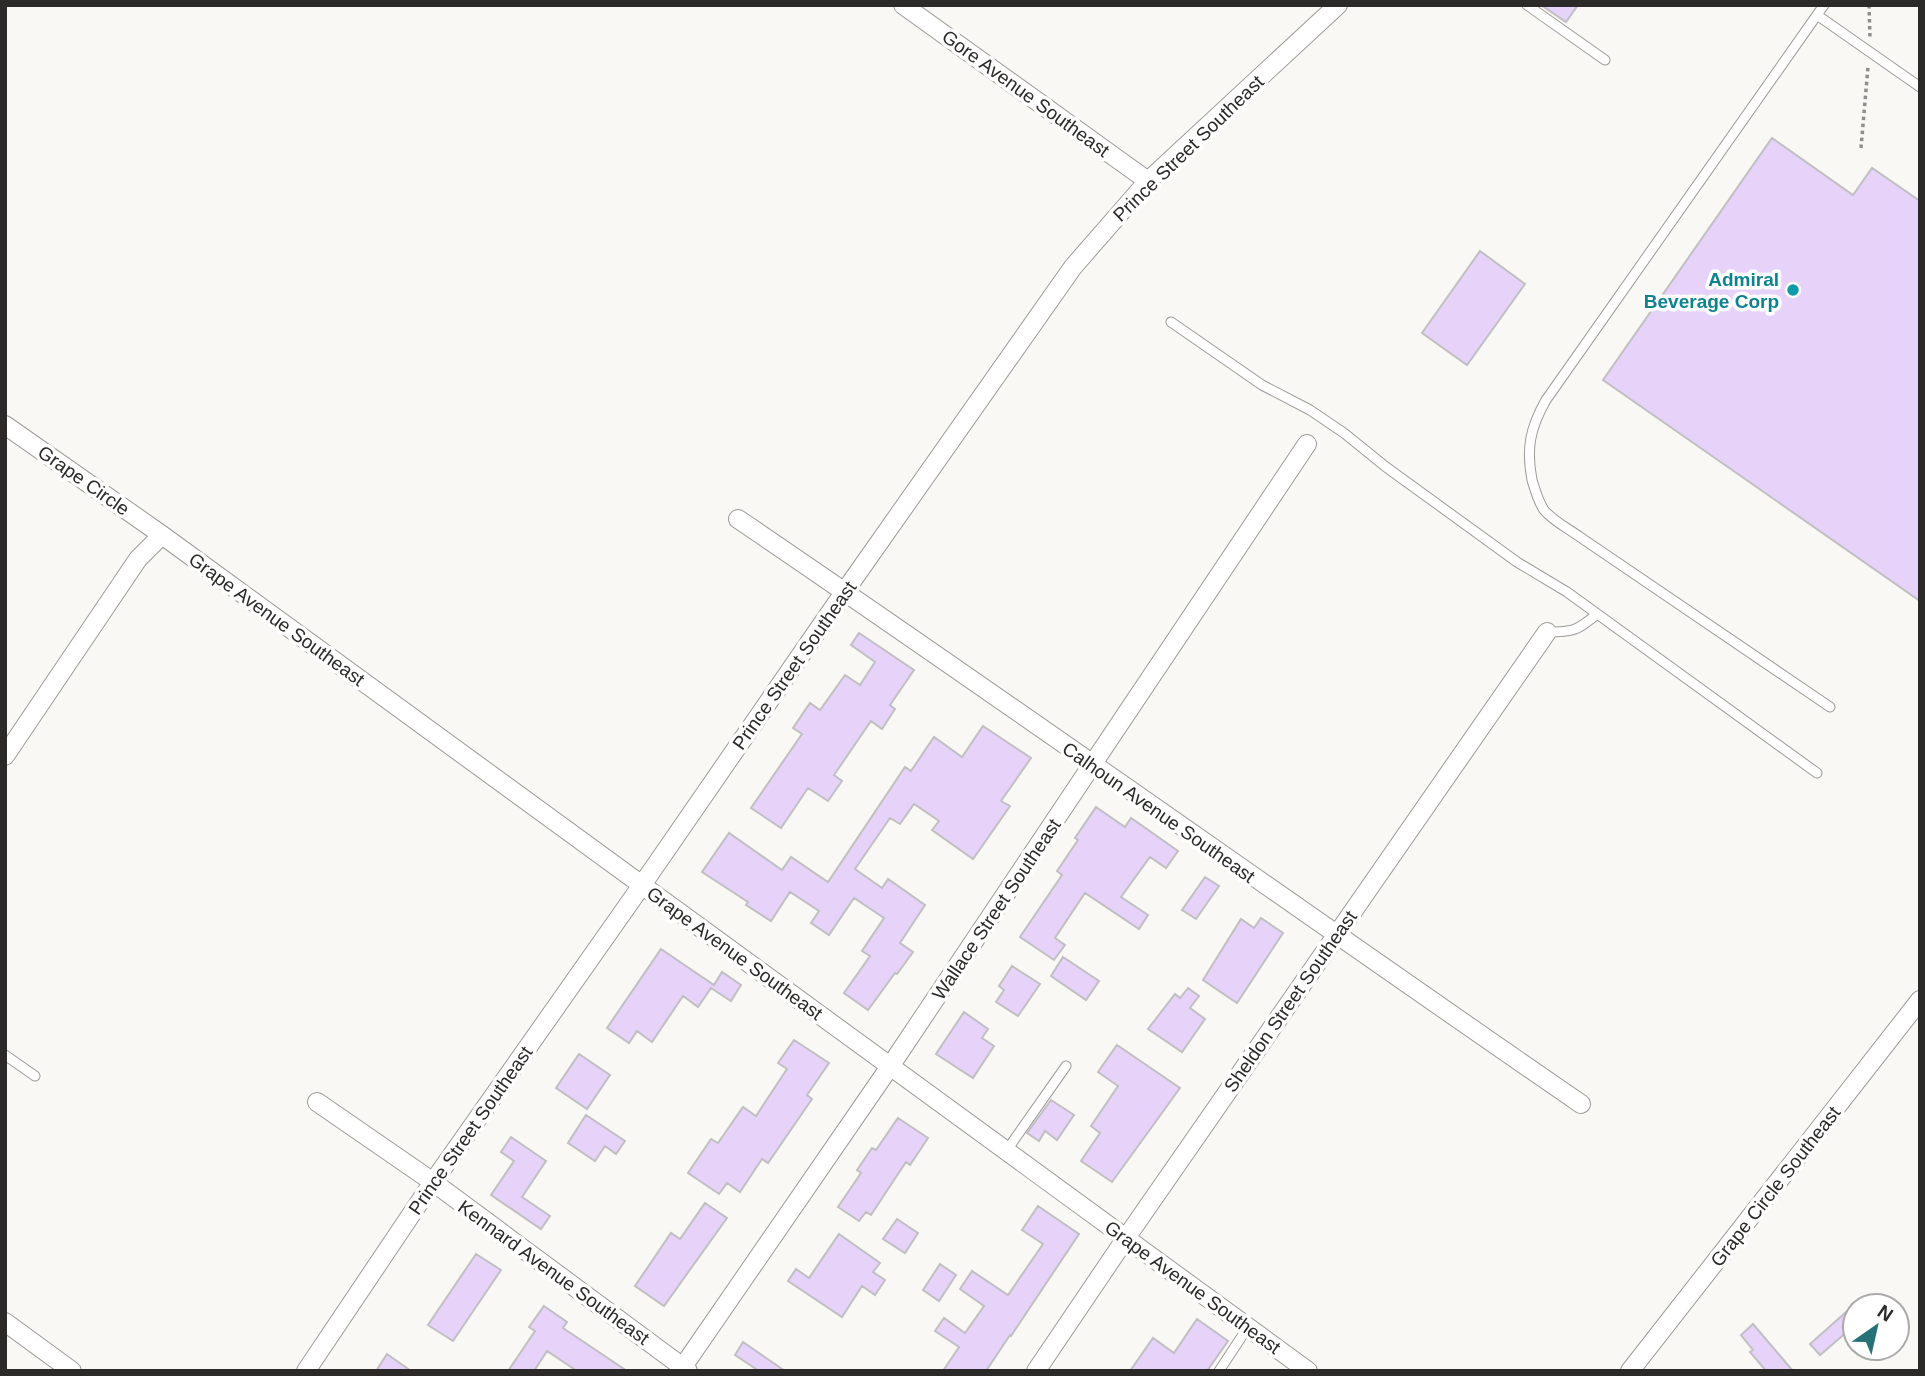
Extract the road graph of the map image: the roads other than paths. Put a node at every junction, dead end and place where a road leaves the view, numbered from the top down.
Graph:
1 (904, 5) edge
2 (1338, 5) edge
3 (1527, 5) edge
4 (1824, 5) edge
5 (1817, 15) junction
6 (1605, 60) dead end
7 (1920, 87) edge
8 (1148, 181) junction
9 (1171, 322) dead end
10 (5, 425) edge
11 (1307, 444) dead end
12 (738, 519) dead end
13 (162, 535) junction
14 (845, 591) junction
15 (1597, 614) junction
16 (1546, 632) joint
17 (1830, 707) dead end
18 (5, 756) edge
19 (1092, 765) junction
20 (1817, 773) dead end
21 (642, 886) junction
22 (1336, 935) junction
23 (1920, 1000) edge
24 (5, 1055) edge
25 (891, 1065) junction
26 (1066, 1066) dead end
27 (35, 1076) dead end
28 (317, 1102) dead end
29 (1581, 1104) dead end
30 (1007, 1150) junction
31 (433, 1182) junction
32 (1126, 1238) junction
33 (5, 1322) edge
34 (1248, 1327) junction
35 (684, 1369) edge
36 (72, 1371) edge
37 (306, 1371) edge
38 (1036, 1371) edge
39 (1219, 1371) edge
40 (1308, 1371) edge
41 (1630, 1371) edge

1 - 8 street, Gore Avenue Southeast
2 - 8 street, Prince Street Southeast
3 - 6 lane
4 - 5 lane
5 - 7 lane
5 - 17 lane
8 - 14 street, Prince Street Southeast
9 - 15 lane
10 - 13 street, Grape Circle
11 - 19 street, Wallace Street Southeast
12 - 14 street, Calhoun Avenue Southeast
13 - 18 street
13 - 21 street, Grape Avenue Southeast
14 - 19 street, Calhoun Avenue Southeast
14 - 21 street, Prince Street Southeast
15 - 16 lane
15 - 20 lane
16 - 22 street, Sheldon Street Southeast
19 - 22 street, Calhoun Avenue Southeast
19 - 25 street, Wallace Street Southeast
21 - 25 street, Grape Avenue Southeast
21 - 31 street, Prince Street Southeast
22 - 29 street, Calhoun Avenue Southeast
22 - 32 street, Sheldon Street Southeast
23 - 41 street, Grape Circle Southeast
24 - 27 lane
25 - 30 street, Grape Avenue Southeast
25 - 35 street, Wallace Street Southeast
26 - 30 lane
28 - 31 street, Kennard Avenue Southeast
30 - 32 street, Grape Avenue Southeast
31 - 35 street, Kennard Avenue Southeast
31 - 37 street, Prince Street Southeast
32 - 34 street, Grape Avenue Southeast
32 - 38 street, Sheldon Street Southeast
33 - 36 street
34 - 39 lane
34 - 40 street, Grape Avenue Southeast

